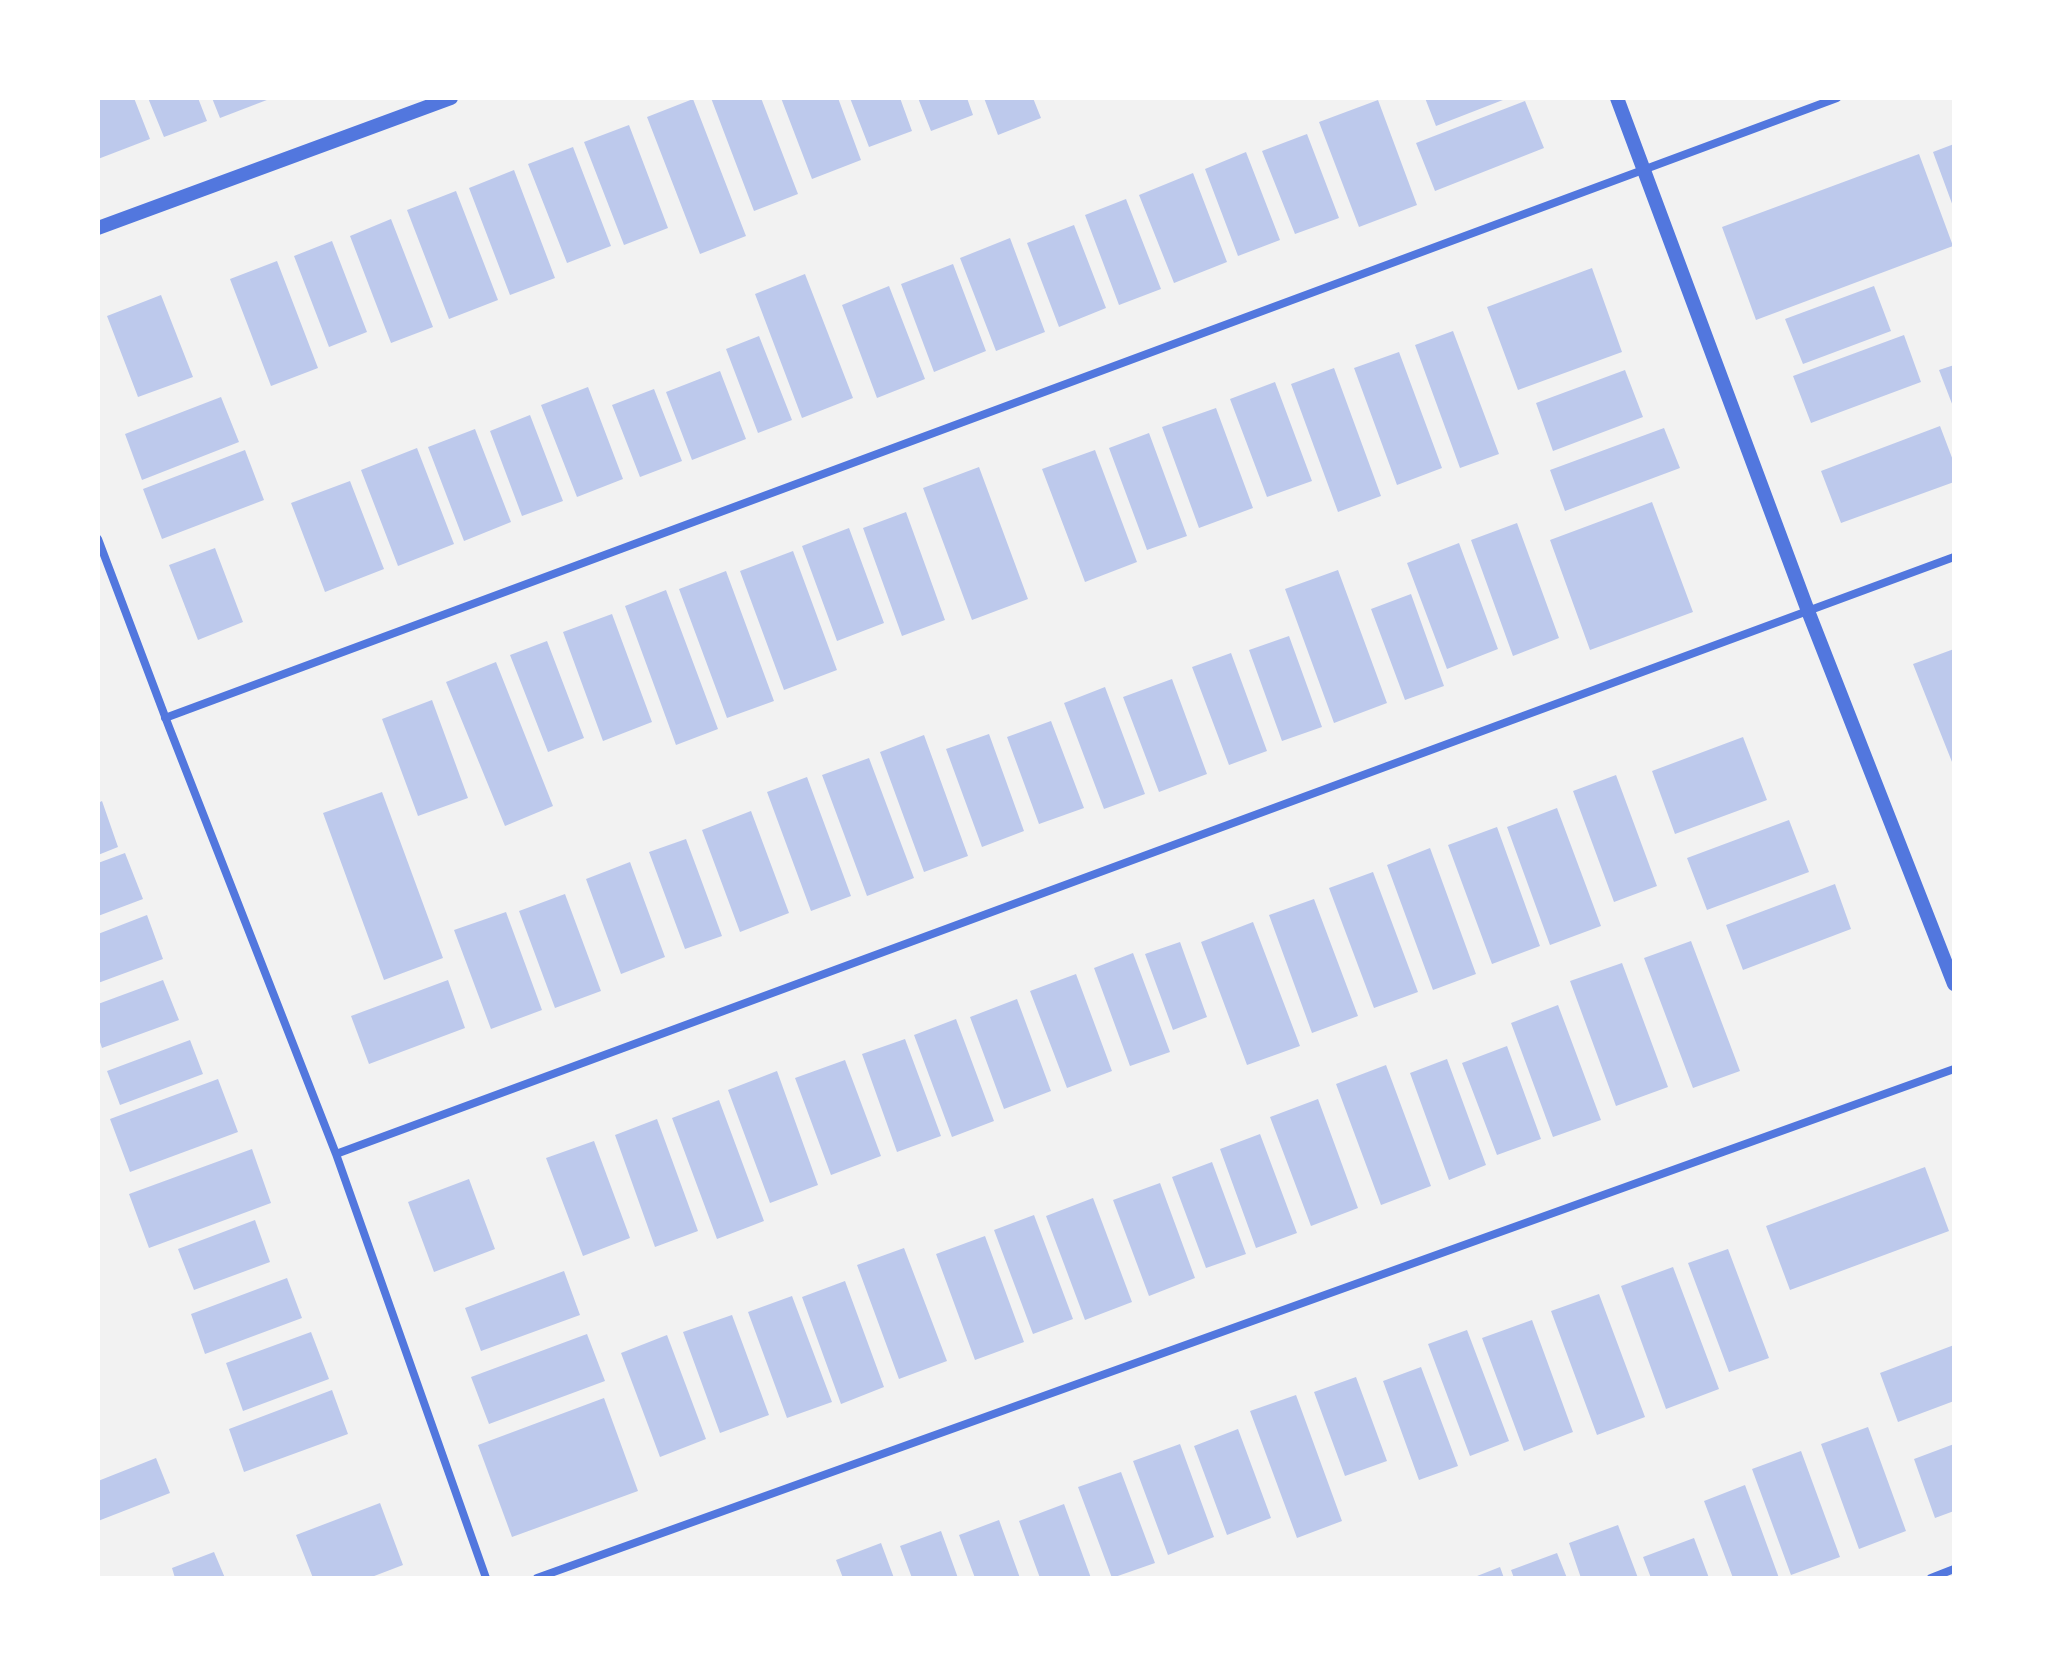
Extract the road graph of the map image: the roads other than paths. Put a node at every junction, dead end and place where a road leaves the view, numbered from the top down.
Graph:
1 (451, 98) edge
2 (1617, 98) edge
3 (1837, 98) edge
4 (1645, 168) junction
5 (98, 228) edge
6 (98, 539) edge
7 (1954, 557) edge
8 (1808, 611) junction
9 (165, 718) junction
10 (1954, 984) edge
11 (1954, 1069) edge
12 (336, 1154) junction
13 (1954, 1569) edge
14 (486, 1578) edge
15 (537, 1578) edge
16 (1931, 1578) edge

1 - 5 street
2 - 4 street
3 - 4 street
4 - 8 street
4 - 9 street
6 - 9 street
7 - 8 street
8 - 10 street
8 - 12 street
9 - 12 street
11 - 15 street
12 - 14 street
13 - 16 street

